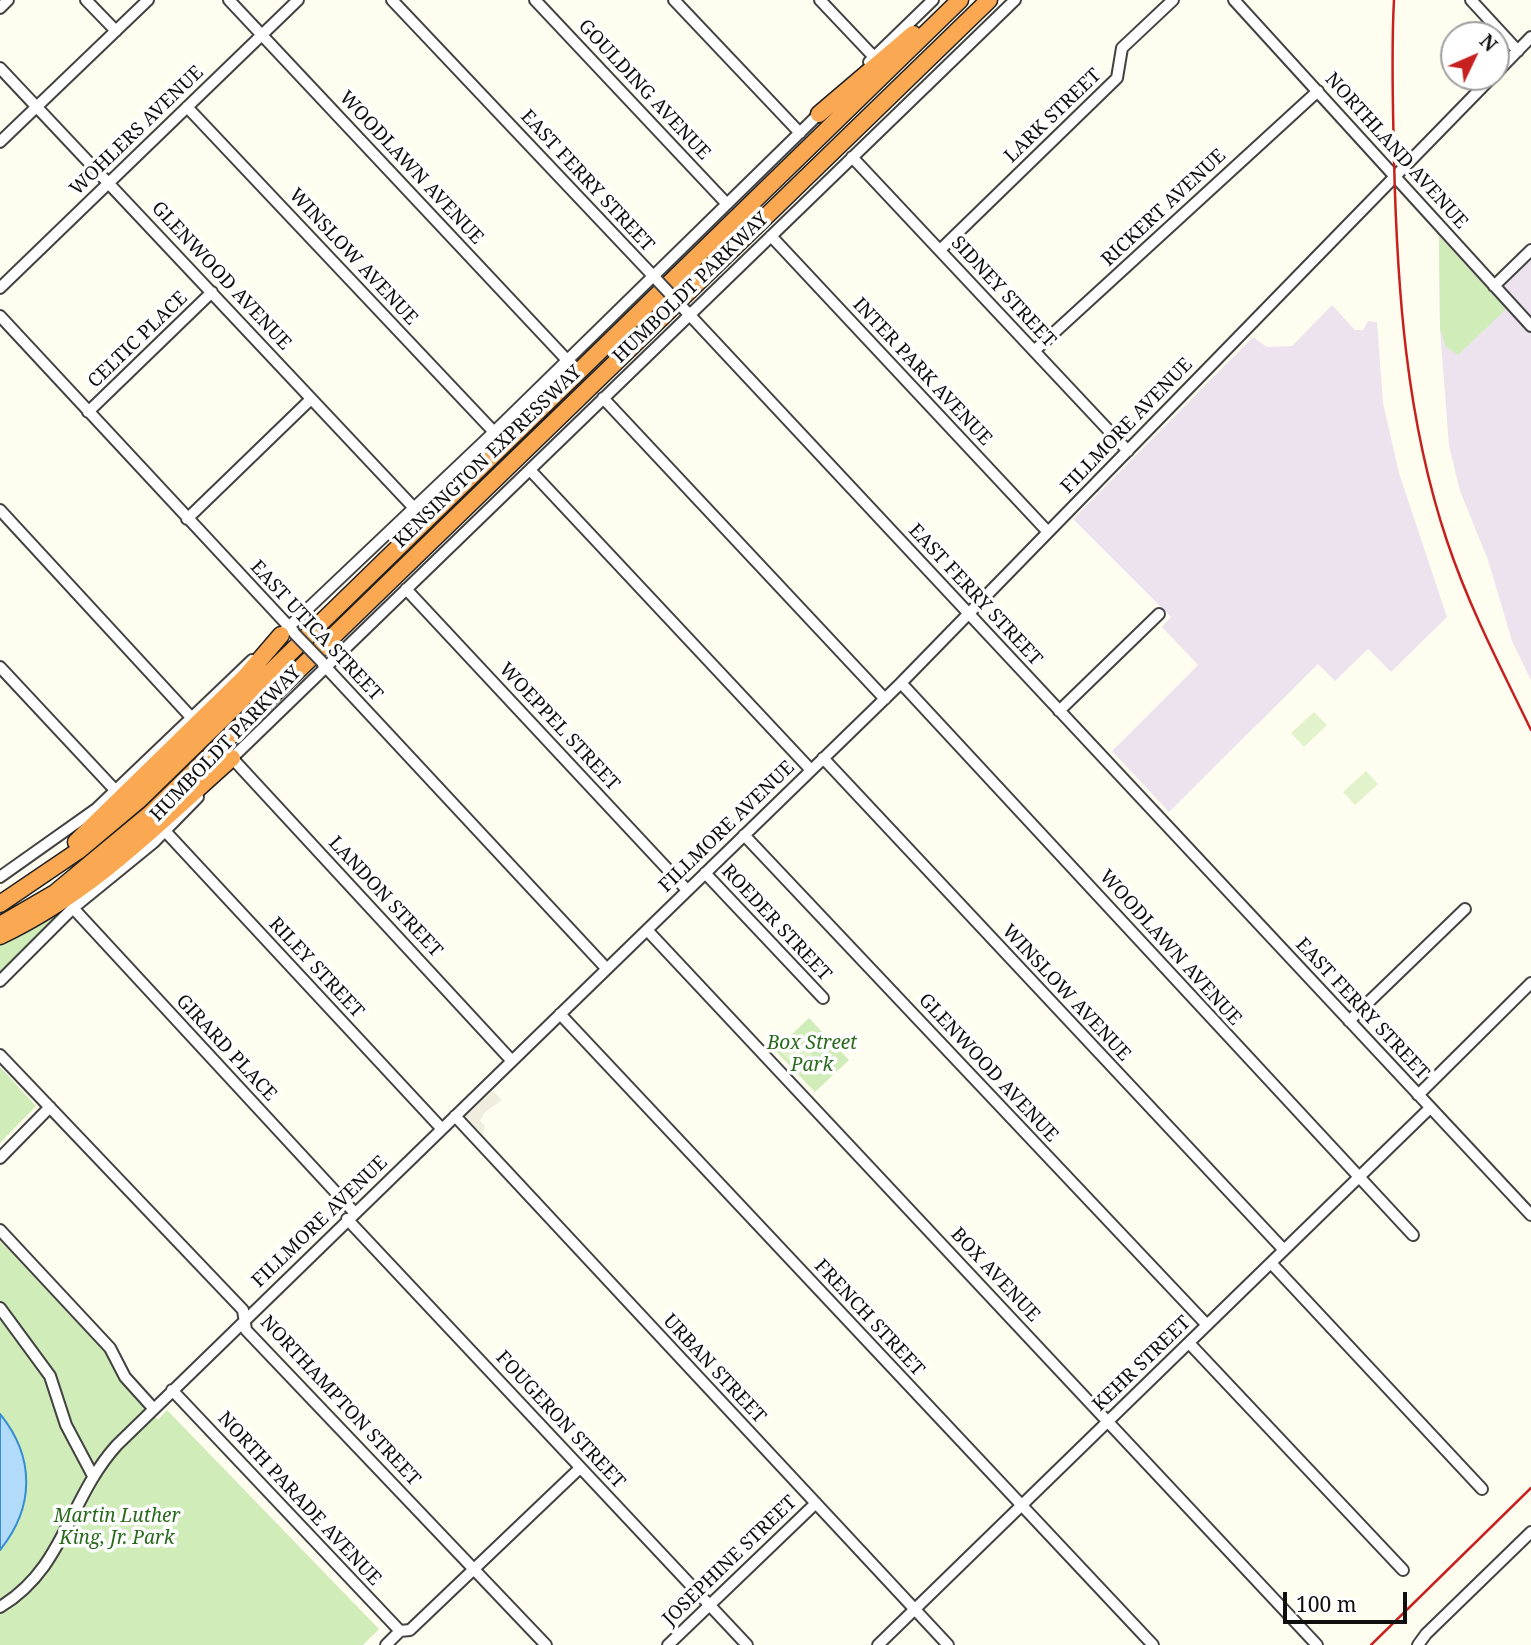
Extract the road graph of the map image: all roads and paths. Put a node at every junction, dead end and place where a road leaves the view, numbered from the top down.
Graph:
1 (8, 0) edge
2 (86, 0) edge
3 (148, 0) edge
4 (229, 0) edge
5 (298, 0) edge
6 (392, 0) edge
7 (535, 0) edge
8 (674, 0) edge
9 (820, 0) edge
10 (933, 0) edge
11 (989, 0) edge
12 (1015, 0) edge
13 (1173, 0) edge
14 (1234, 0) edge
15 (1471, 0) edge
16 (959, 1) edge
17 (0, 8) edge
18 (116, 32) junction
19 (261, 35) junction
20 (1531, 37) edge
21 (1518, 51) junction
22 (874, 57) junction
23 (1510, 59) edge
24 (0, 68) edge
25 (1318, 91) junction
26 (1478, 91) edge
27 (37, 107) junction
28 (187, 107) junction
29 (820, 114) junction
30 (800, 133) junction
31 (0, 142) edge
32 (852, 157) junction
33 (1396, 176) junction
34 (109, 182) junction
35 (727, 204) junction
36 (771, 236) junction
37 (940, 250) junction
38 (1531, 250) edge
39 (655, 278) junction
40 (1494, 286) junction
41 (0, 288) edge
42 (212, 292) junction
43 (687, 312) junction
44 (0, 316) edge
45 (1531, 326) edge
46 (1034, 351) junction
47 (567, 360) junction
48 (603, 398) junction
49 (311, 399) junction
50 (88, 412) junction
51 (494, 432) junction
52 (1128, 451) junction
53 (530, 470) junction
54 (415, 509) junction
55 (0, 510) edge
56 (187, 519) junction
57 (1048, 532) junction
58 (406, 589) junction
59 (969, 613) junction
60 (1159, 614) dead end
61 (288, 632) junction
62 (324, 665) junction
63 (0, 667) edge
64 (901, 683) junction
65 (885, 699) junction
66 (1059, 711) junction
67 (190, 716) junction
68 (232, 758) junction
69 (823, 758) junction
70 (811, 770) junction
71 (115, 790) junction
72 (166, 831) junction
73 (744, 835) junction
74 (705, 873) junction
75 (45, 875) junction
76 (0, 877) edge
77 (687, 890) junction
78 (0, 904) edge
79 (73, 908) junction
80 (1465, 909) dead end
81 (0, 925) edge
82 (647, 930) junction
83 (0, 936) edge
84 (606, 968) junction
85 (0, 981) edge
86 (1531, 984) edge
87 (823, 998) dead end
88 (560, 1014) junction
89 (1349, 1021) junction
90 (0, 1055) edge
91 (512, 1061) junction
92 (1418, 1094) junction
93 (50, 1107) junction
94 (1430, 1108) junction
95 (455, 1116) junction
96 (442, 1129) junction
97 (0, 1158) edge
98 (1359, 1177) junction
99 (350, 1216) junction
100 (1531, 1216) edge
101 (0, 1230) edge
102 (1413, 1235) dead end
103 (1284, 1250) junction
104 (1271, 1263) junction
105 (0, 1308) edge
106 (244, 1320) junction
107 (1207, 1325) junction
108 (1189, 1343) junction
109 (172, 1390) junction
110 (153, 1408) junction
111 (1108, 1421) junction
112 (580, 1468) junction
113 (92, 1474) junction
114 (1482, 1489) dead end
115 (816, 1503) junction
116 (1022, 1505) junction
117 (1531, 1532) edge
118 (474, 1570) junction
119 (1403, 1570) dead end
120 (710, 1605) junction
121 (0, 1607) edge
122 (915, 1609) junction
123 (400, 1631) junction
124 (386, 1645) edge
125 (546, 1645) edge
126 (668, 1645) edge
127 (747, 1645) edge
128 (878, 1645) edge
129 (948, 1645) edge
130 (1153, 1645) edge
131 (1317, 1645) edge
132 (1418, 1645) edge

1 - 17 street
2 - 18 street
3 - 18 street
4 - 19 street, WOODLAWN AVENUE
5 - 19 street, WOHLERS AVENUE
6 - 39 street, EAST FERRY STREET
7 - 35 street, GOULDING AVENUE
8 - 30 street
9 - 22 street
10 - 22 street, HUMBOLDT PARKWAY
11 - 81 highway, KENSINGTON EXPRESSWAY
12 - 32 street, HUMBOLDT PARKWAY
13 - 37 street, LARK STREET
14 - 25 street, NORTHLAND AVENUE
15 - 21 street
16 - 29 highway
16 - 75 highway, KENSINGTON EXPRESSWAY
18 - 27 street
19 - 28 street, WOHLERS AVENUE
19 - 47 street, WOODLAWN AVENUE
20 - 21 street
21 - 23 street
22 - 29 street, HUMBOLDT PARKWAY
24 - 27 street, GLENWOOD AVENUE
25 - 33 street, NORTHLAND AVENUE
25 - 46 street, RICKERT AVENUE
26 - 33 street, FILLMORE AVENUE
27 - 31 street
27 - 34 street, GLENWOOD AVENUE
28 - 34 street, WOHLERS AVENUE
28 - 51 street, WINSLOW AVENUE
29 - 30 street, HUMBOLDT PARKWAY
30 - 35 street, HUMBOLDT PARKWAY
32 - 36 street, HUMBOLDT PARKWAY
32 - 37 street, SIDNEY STREET
33 - 40 street, NORTHLAND AVENUE
33 - 52 street, FILLMORE AVENUE
34 - 41 street, WOHLERS AVENUE
34 - 42 street, GLENWOOD AVENUE
35 - 39 street, HUMBOLDT PARKWAY
36 - 43 street, HUMBOLDT PARKWAY
36 - 57 street, INTER PARK AVENUE
37 - 46 street, SIDNEY STREET
38 - 40 street
39 - 43 street, EAST FERRY STREET, bridge
39 - 47 street, HUMBOLDT PARKWAY
40 - 45 street, NORTHLAND AVENUE
42 - 49 street, GLENWOOD AVENUE
42 - 50 street, CELTIC PLACE
43 - 48 street, HUMBOLDT PARKWAY
43 - 59 street, EAST FERRY STREET
44 - 50 street, EAST UTICA STREET
46 - 52 street, SIDNEY STREET
47 - 51 street, HUMBOLDT PARKWAY
48 - 53 street, HUMBOLDT PARKWAY
48 - 65 street
49 - 54 street, GLENWOOD AVENUE
49 - 56 street
50 - 56 street, EAST UTICA STREET
51 - 54 street, HUMBOLDT PARKWAY
52 - 57 street, FILLMORE AVENUE
53 - 58 street, HUMBOLDT PARKWAY
53 - 70 street
54 - 61 street, HUMBOLDT PARKWAY
55 - 67 street
56 - 61 street, EAST UTICA STREET
57 - 59 street, FILLMORE AVENUE
58 - 62 street, HUMBOLDT PARKWAY
58 - 77 street, WOEPPEL STREET
59 - 64 street, FILLMORE AVENUE
59 - 66 street, EAST FERRY STREET
60 - 66 street
61 - 62 street, EAST UTICA STREET, bridge
61 - 67 street, HUMBOLDT PARKWAY
61 - 75 highway
62 - 68 street, HUMBOLDT PARKWAY
62 - 84 street, EAST UTICA STREET
63 - 71 street
64 - 65 street, FILLMORE AVENUE
64 - 98 street, WOODLAWN AVENUE
65 - 69 street, FILLMORE AVENUE
66 - 89 street, EAST FERRY STREET
67 - 71 street, HUMBOLDT PARKWAY
68 - 72 street, HUMBOLDT PARKWAY
68 - 83 highway
68 - 91 street, LANDON STREET
69 - 70 street, FILLMORE AVENUE
69 - 103 street, WINSLOW AVENUE
70 - 73 street, FILLMORE AVENUE
71 - 76 street, HUMBOLDT PARKWAY
72 - 79 street, HUMBOLDT PARKWAY
72 - 96 street, RILEY STREET
73 - 74 street, FILLMORE AVENUE
73 - 107 street, GLENWOOD AVENUE
74 - 77 street, FILLMORE AVENUE
74 - 87 street, ROEDER STREET
75 - 78 highway, KENSINGTON EXPRESSWAY
77 - 82 street, FILLMORE AVENUE
79 - 85 street, HUMBOLDT PARKWAY
79 - 99 street, GIRARD PLACE
80 - 89 street
82 - 84 street, FILLMORE AVENUE
82 - 111 street, BOX AVENUE
84 - 88 street, FILLMORE AVENUE
86 - 92 street
88 - 91 street, FILLMORE AVENUE
88 - 116 street, FRENCH STREET
89 - 92 street, EAST FERRY STREET
90 - 93 street, NORTHAMPTON STREET
91 - 95 street, FILLMORE AVENUE
92 - 94 street, EAST FERRY STREET
93 - 97 street
93 - 106 street, NORTHAMPTON STREET
94 - 98 street, KEHR STREET
94 - 100 street, EAST FERRY STREET
95 - 96 street, FILLMORE AVENUE
95 - 115 street, URBAN STREET
96 - 99 street, FILLMORE AVENUE
98 - 102 street, WOODLAWN AVENUE
98 - 103 street, KEHR STREET
99 - 106 street, FILLMORE AVENUE
99 - 112 street, FOUGERON STREET
101 - 110 street
103 - 104 street, KEHR STREET
104 - 107 street, KEHR STREET
104 - 114 street
105 - 113 street
106 - 109 street, FILLMORE AVENUE
106 - 118 street, NORTHAMPTON STREET
107 - 108 street, KEHR STREET
108 - 111 street, KEHR STREET
108 - 119 street
109 - 110 street, FILLMORE AVENUE
109 - 123 street, NORTH PARADE AVENUE
110 - 113 street, FILLMORE AVENUE
111 - 116 street, KEHR STREET
111 - 131 street, BOX AVENUE
112 - 118 street
112 - 120 street, FOUGERON STREET
113 - 121 street, FILLMORE AVENUE
115 - 120 street, JOSEPHINE STREET
115 - 122 street, URBAN STREET
116 - 122 street, KEHR STREET
116 - 130 street, FRENCH STREET
117 - 132 street
118 - 123 street
118 - 125 street, NORTHAMPTON STREET
120 - 126 street, JOSEPHINE STREET
120 - 127 street, FOUGERON STREET
122 - 128 street, KEHR STREET
122 - 129 street, URBAN STREET
123 - 124 street

